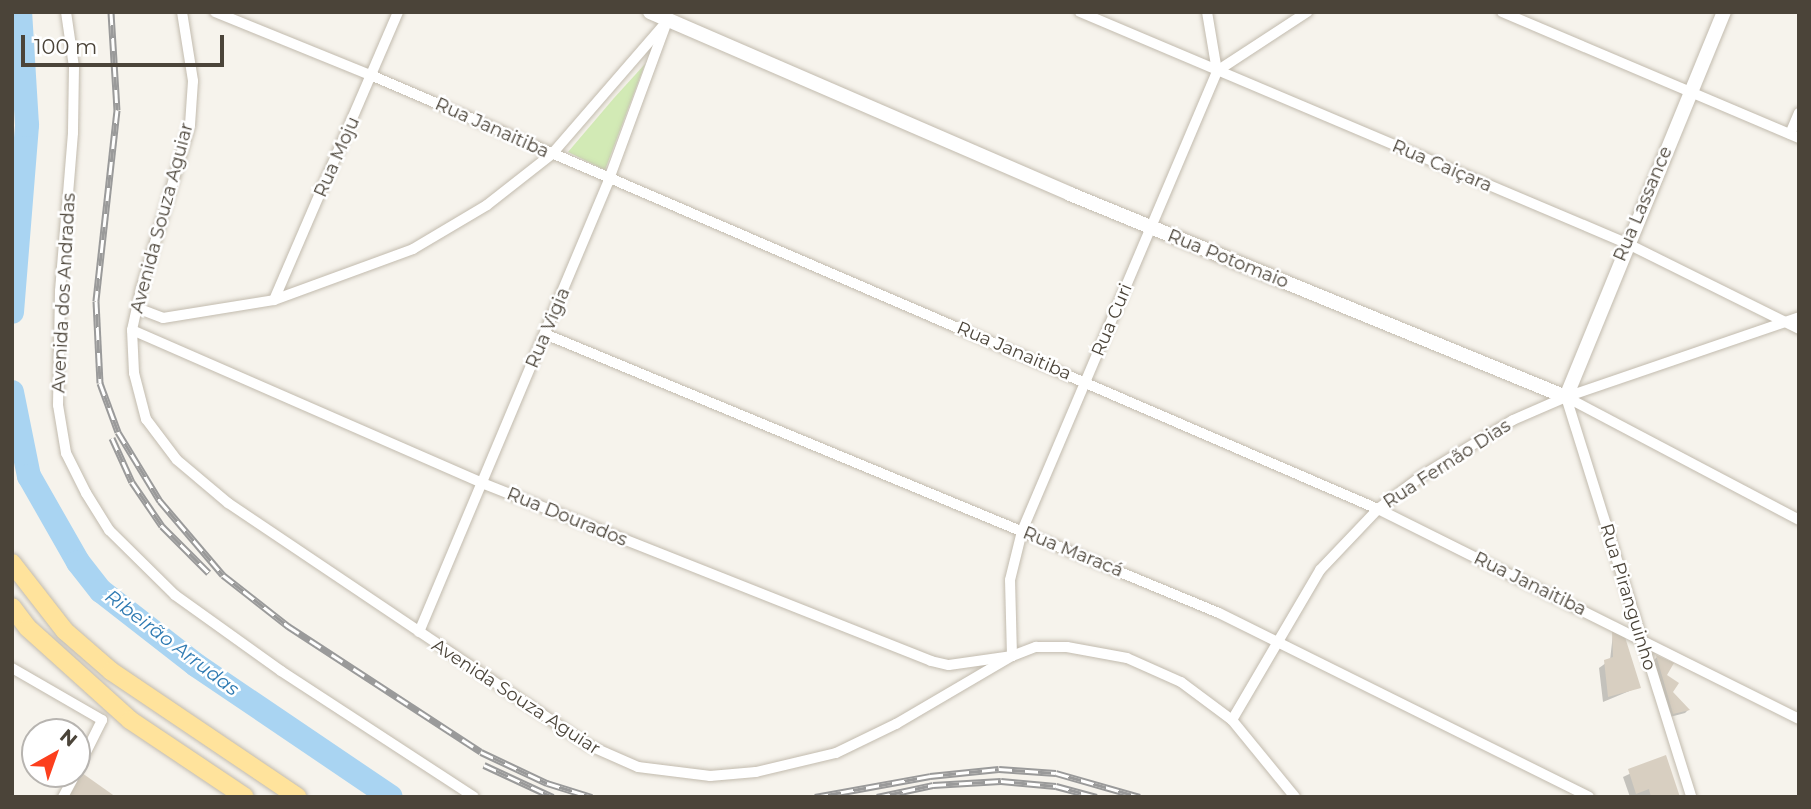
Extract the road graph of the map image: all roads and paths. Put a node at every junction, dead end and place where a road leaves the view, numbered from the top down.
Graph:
1 (66, 12) edge
2 (182, 12) edge
3 (215, 12) edge
4 (398, 12) edge
5 (650, 12) edge
6 (1080, 12) edge
7 (1207, 12) edge
8 (1307, 12) edge
9 (1502, 12) edge
10 (1724, 12) edge
11 (670, 16) edge
12 (1217, 71) junction
13 (373, 76) junction
14 (1690, 92) junction
15 (1799, 113) edge
16 (1794, 136) edge
17 (552, 154) junction
18 (608, 179) junction
19 (1151, 226) junction
20 (1626, 243) junction
21 (274, 300) junction
22 (137, 309) junction
23 (1799, 317) edge
24 (1786, 322) junction
25 (1799, 329) edge
26 (132, 330) junction
27 (545, 334) junction
28 (1086, 382) junction
29 (1566, 397) junction
30 (482, 483) junction
31 (1378, 509) junction
32 (1799, 520) edge
33 (1022, 531) junction
34 (12, 563) edge
35 (12, 607) edge
36 (419, 632) junction
37 (1641, 638) junction
38 (1275, 640) junction
39 (1012, 656) junction
40 (12, 668) edge
41 (1799, 719) edge
42 (103, 720) junction
43 (130, 720) junction
44 (1232, 720) junction
45 (91, 743) edge
46 (246, 797) edge
47 (298, 797) edge
48 (474, 797) edge
49 (1295, 797) edge
50 (1589, 797) edge
51 (1691, 797) edge

1 - 48 street, Avenida dos Andradas
2 - 22 street, Avenida Souza Aguiar
3 - 13 street, Rua Janaitiba
4 - 13 street, Rua Moju
5 - 11 street, Rua Potomaio
6 - 12 street, Rua Caiçara
7 - 12 street
8 - 12 street
9 - 14 street
10 - 14 street, Rua Lassance
11 - 17 street
11 - 18 street, Rua Vigia
11 - 19 street, Rua Potomaio
12 - 19 street, Rua Curi
12 - 20 street, Rua Caiçara
13 - 17 street, Rua Janaitiba
13 - 21 street, Rua Moju
14 - 16 street
14 - 20 street, Rua Lassance
15 - 16 street
17 - 18 street, Rua Janaitiba
17 - 21 street
18 - 27 street, Rua Vigia
18 - 28 street, Rua Janaitiba
19 - 28 street, Rua Curi
19 - 29 street, Rua Potomaio
20 - 24 street, Rua Caiçara
20 - 29 street, Rua Lassance
21 - 22 street
22 - 26 street, Avenida Souza Aguiar
23 - 24 street, Rua Fernão Dias
24 - 25 street, Rua Caiçara
24 - 29 street, Rua Fernão Dias
26 - 30 street, Rua Dourados
26 - 36 street, Avenida Souza Aguiar
27 - 30 street, Rua Vigia
27 - 33 street, Rua Maracá
28 - 31 street, Rua Janaitiba
28 - 33 street, Rua Curi
29 - 31 street, Rua Fernão Dias
29 - 32 street, Rua Potomaio
29 - 37 street, Rua Piranguinho
30 - 36 street, Rua Vigia
30 - 39 street, Rua Dourados
31 - 37 street, Rua Janaitiba
31 - 38 street, Rua Fernão Dias
33 - 38 street, Rua Maracá
33 - 39 street, Rua Curi
34 - 47 main road
35 - 43 main road
36 - 39 street, Avenida Souza Aguiar
37 - 41 street, Rua Janaitiba
37 - 51 street, Rua Piranguinho
38 - 44 street, Rua Fernão Dias
38 - 50 street, Rua Maracá
39 - 44 street, Avenida Souza Aguiar
40 - 42 street
42 - 43 street
42 - 45 street
43 - 46 main road
44 - 49 street, Avenida Souza Aguiar

